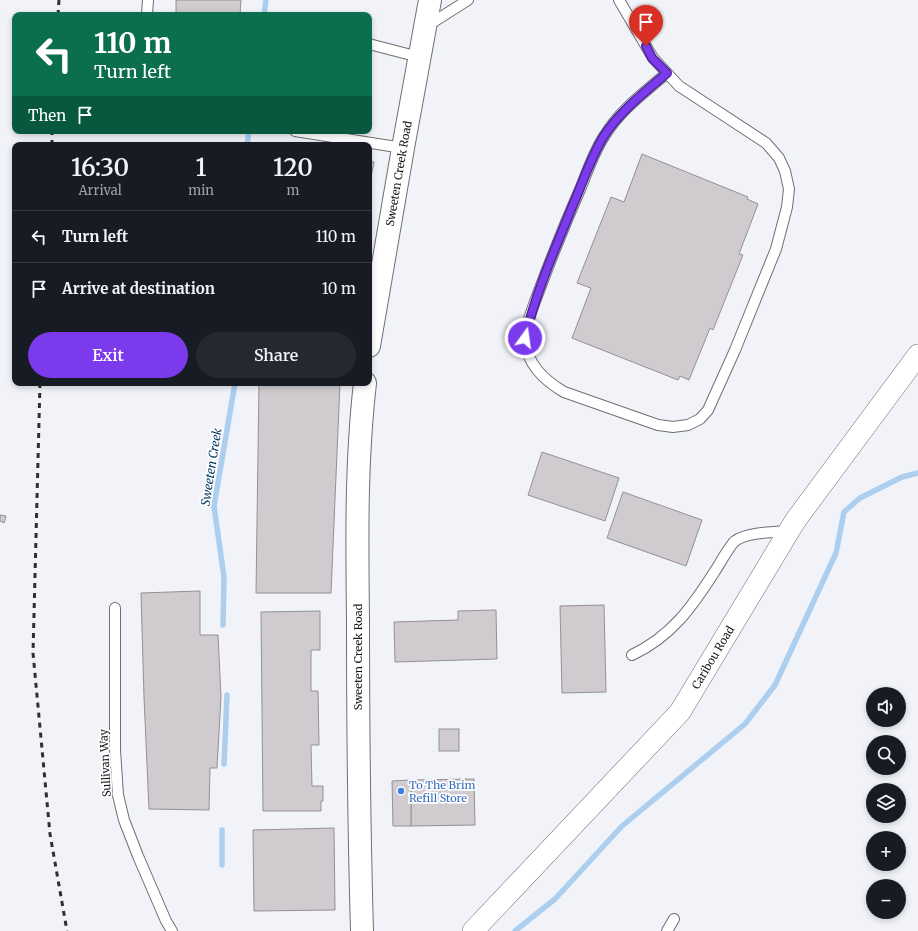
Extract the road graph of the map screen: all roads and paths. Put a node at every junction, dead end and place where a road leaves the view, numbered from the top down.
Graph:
1 (148, 0) edge
2 (430, 0) edge
3 (468, 0) edge
4 (619, 0) edge
5 (147, 12) edge
6 (425, 27) junction
7 (372, 45) edge
8 (419, 57) junction
9 (667, 73) junction
10 (314, 134) edge
11 (365, 142) edge
12 (372, 143) edge
13 (403, 148) junction
14 (372, 329) edge
15 (918, 355) edge
16 (365, 386) edge
17 (789, 531) junction
18 (115, 608) dead end
19 (632, 655) dead end
20 (674, 919) dead end
21 (172, 931) edge
22 (362, 931) edge
23 (473, 931) edge
24 (667, 931) edge

1 - 5 lane
2 - 6 main road, Sweeten Creek Road
3 - 6 lane
4 - 9 lane
6 - 8 main road, Sweeten Creek Road
7 - 8 lane
8 - 13 main road, Sweeten Creek Road
9 - 9 lane
10 - 11 lane
12 - 13 lane
13 - 14 main road, Sweeten Creek Road
15 - 17 street, Caribou Road
16 - 22 main road, Sweeten Creek Road
17 - 19 lane
17 - 23 street, Caribou Road
18 - 21 lane, Sullivan Way
20 - 24 lane

